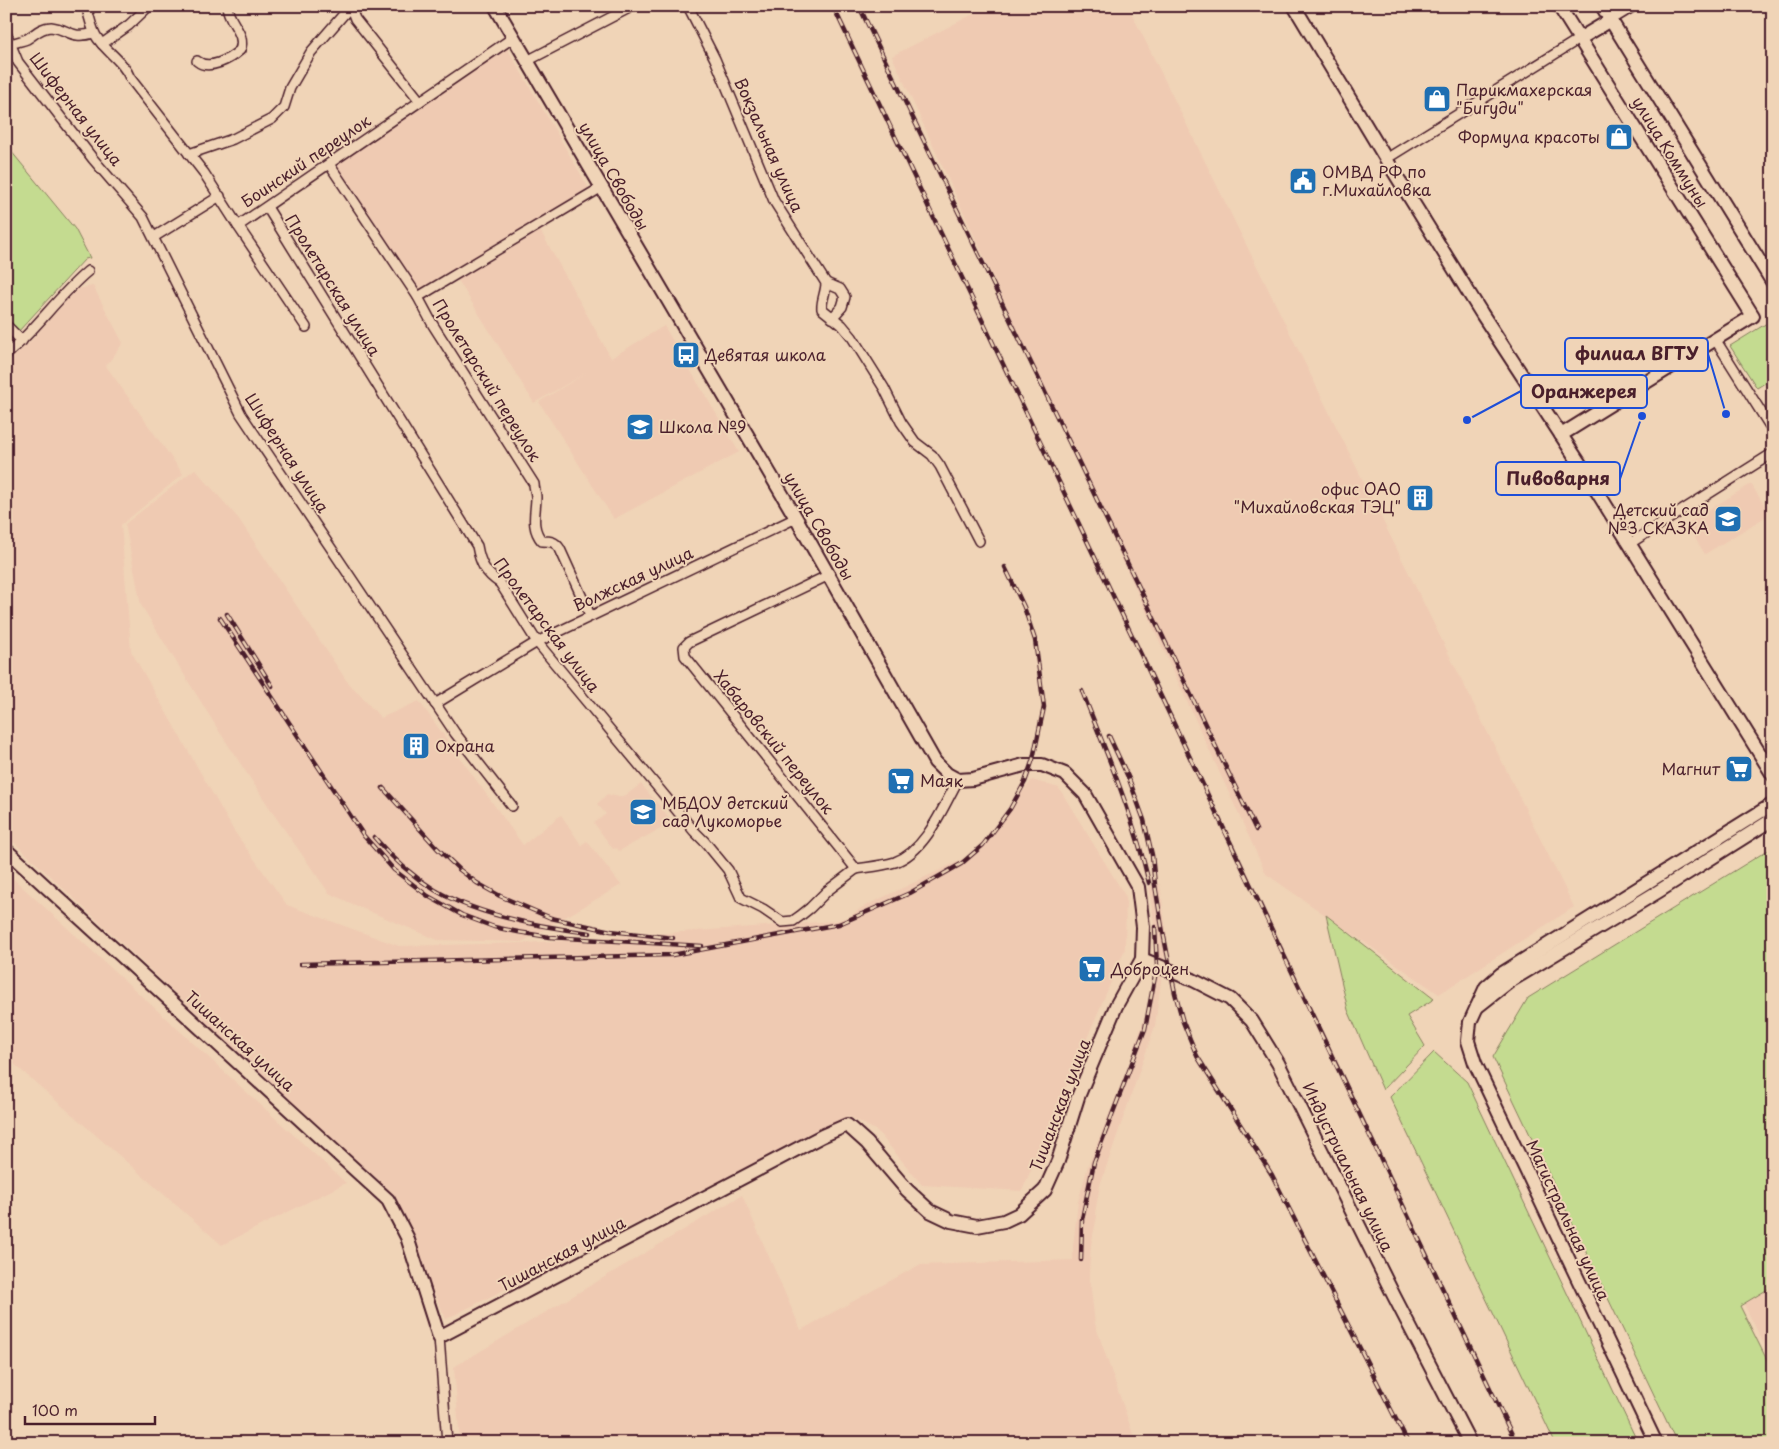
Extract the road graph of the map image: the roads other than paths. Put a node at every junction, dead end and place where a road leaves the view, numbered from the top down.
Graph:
1 (86, 6) edge
2 (148, 6) edge
3 (227, 6) edge
4 (350, 6) edge
5 (495, 6) edge
6 (633, 6) edge
7 (688, 6) edge
8 (1294, 6) edge
9 (1559, 6) edge
10 (1602, 6) edge
11 (1634, 6) edge
12 (1611, 20) junction
13 (6, 32) edge
14 (94, 32) junction
15 (514, 37) junction
16 (1579, 39) junction
17 (11, 44) junction
18 (102, 44) junction
19 (196, 61) dead end
20 (528, 61) junction
21 (420, 101) junction
22 (189, 154) junction
23 (1386, 159) junction
24 (329, 164) junction
25 (602, 187) junction
26 (220, 196) junction
27 (267, 206) junction
28 (238, 226) junction
29 (154, 237) junction
30 (88, 271) dead end
31 (826, 283) junction
32 (1773, 284) edge
33 (418, 297) junction
34 (832, 318) junction
35 (6, 325) edge
36 (306, 327) dead end
37 (1715, 339) junction
38 (22, 341) junction
39 (6, 355) edge
40 (1773, 431) edge
41 (1560, 435) junction
42 (1773, 453) edge
43 (796, 518) junction
44 (979, 541) dead end
45 (1628, 544) junction
46 (829, 576) junction
47 (590, 615) junction
48 (537, 642) junction
49 (435, 704) junction
50 (1773, 774) edge
51 (958, 780) junction
52 (1773, 804) edge
53 (512, 806) dead end
54 (1773, 819) edge
55 (6, 850) edge
56 (856, 869) junction
57 (1142, 960) junction
58 (1476, 1009) junction
59 (440, 1336) junction
60 (447, 1443) edge
61 (1470, 1443) edge
62 (1656, 1443) edge

1 - 14 street, Боинский переулок
2 - 18 street
3 - 19 street
4 - 21 street
4 - 22 street
5 - 15 street, улица Свободы
6 - 20 street
7 - 31 street, Вокзальная улица
8 - 23 street
9 - 16 street, улица Коммуны
10 - 12 street, улица Коммуны
11 - 12 street
12 - 16 street
12 - 32 street, улица Коммуны
13 - 17 street, Шиферная улица
14 - 17 street
14 - 18 street, Боинский переулок
15 - 20 street, улица Свободы
15 - 21 street, Боинский переулок
16 - 23 street
16 - 37 street, улица Коммуны
17 - 29 street, Шиферная улица
18 - 22 street, Боинский переулок
20 - 25 street, улица Свободы
21 - 24 street, Боинский переулок
22 - 26 street, Боинский переулок
23 - 41 street
24 - 27 street, Боинский переулок
24 - 33 street, Пролетарский переулок
25 - 33 street
25 - 43 street, улица Свободы
26 - 28 street, Боинский переулок
26 - 29 street
27 - 28 street, Боинский переулок
27 - 48 street, Пролетарская улица
28 - 36 street
29 - 49 street, Шиферная улица
30 - 38 street
31 - 34 street
31 - 34 street, Вокзальная улица
33 - 47 street, Пролетарский переулок
34 - 44 street
35 - 38 street
37 - 40 street
37 - 41 street
38 - 39 street
41 - 45 street
42 - 45 street
43 - 46 street, улица Свободы
43 - 47 street, Волжская улица
45 - 50 street
46 - 51 street, улица Свободы
46 - 56 street, Хабаровский переулок
47 - 48 street, Волжская улица
48 - 49 street, Волжская улица
48 - 56 street, Пролетарская улица
49 - 53 street, Шиферная улица
51 - 56 street
51 - 57 street
52 - 58 street, Магистральная улица
54 - 58 street
55 - 59 street, Тишанская улица
57 - 59 street, Тишанская улица
57 - 61 street, Индустриальная улица
58 - 62 street, Магистральная улица
59 - 60 street

